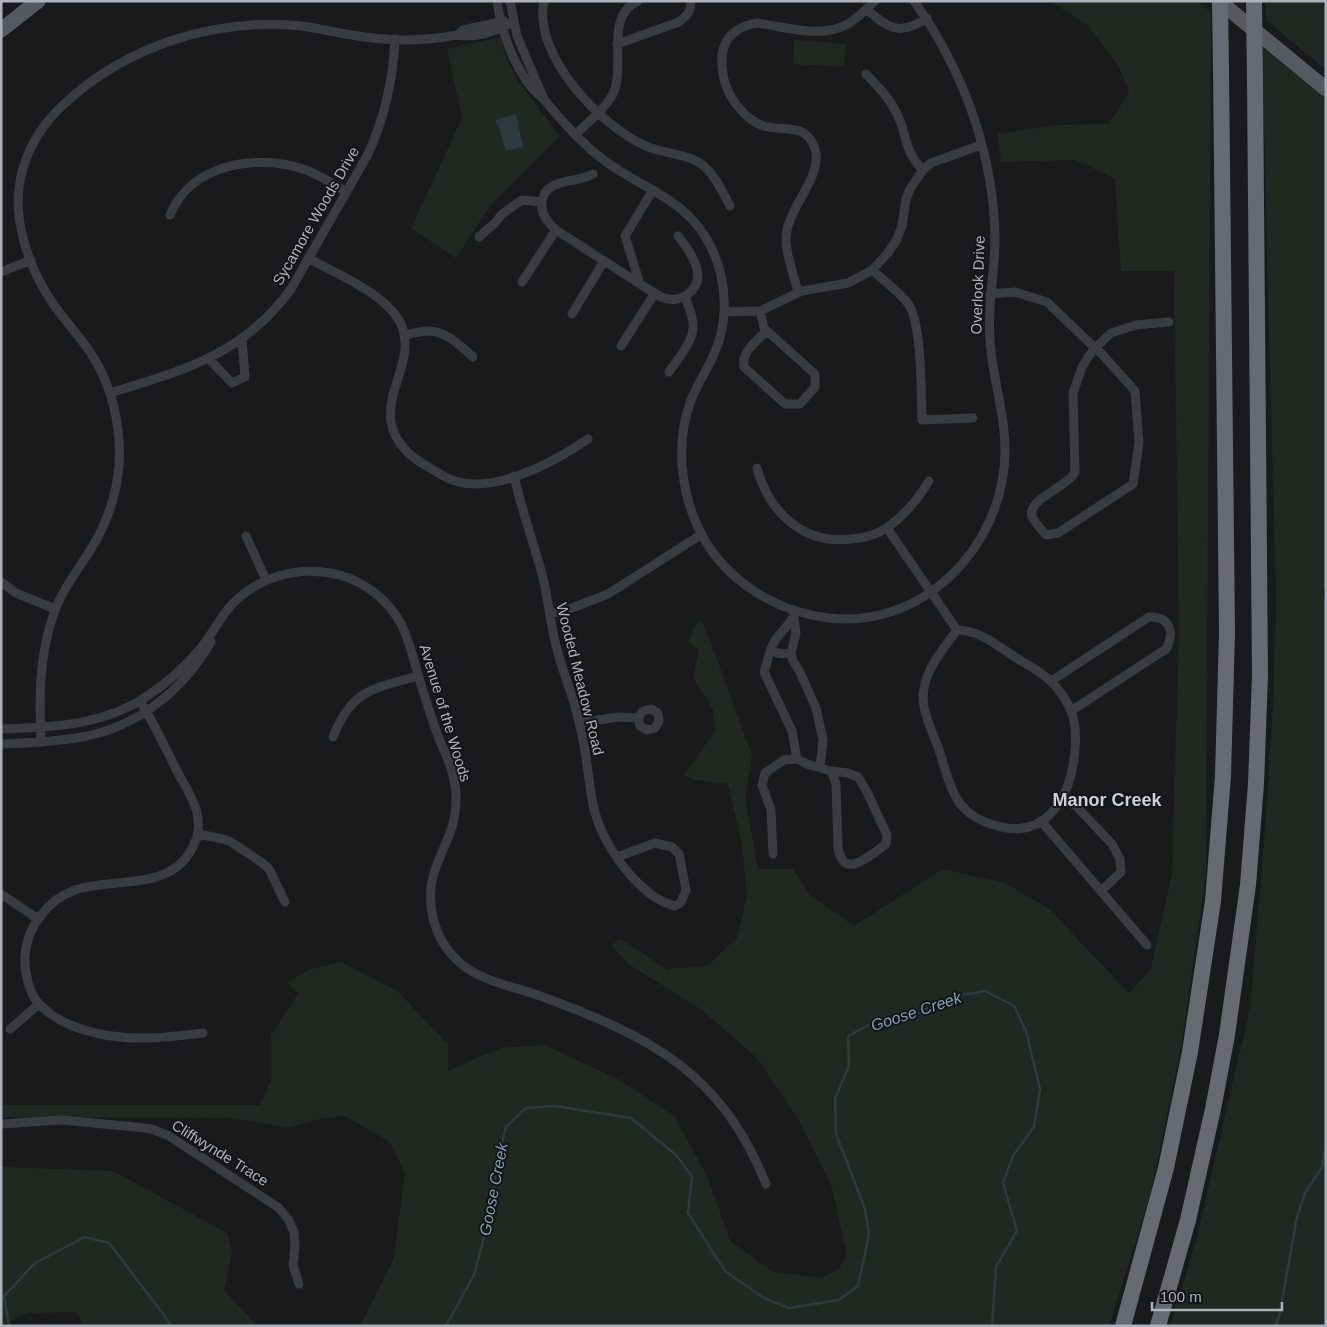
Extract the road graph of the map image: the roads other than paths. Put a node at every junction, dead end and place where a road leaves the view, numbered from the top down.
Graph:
1 (38, 1) edge
2 (497, 1) edge
3 (510, 1) edge
4 (544, 1) edge
5 (638, 1) edge
6 (690, 1) edge
7 (875, 1) edge
8 (914, 1) edge
9 (1219, 1) edge
10 (1254, 1) edge
11 (866, 9) junction
12 (926, 18) junction
13 (514, 21) junction
14 (501, 25) junction
15 (1, 30) edge
16 (395, 39) junction
17 (617, 44) junction
18 (866, 74) dead end
19 (1326, 89) edge
20 (544, 99) junction
21 (598, 112) junction
22 (576, 134) junction
23 (981, 145) junction
24 (923, 170) junction
25 (593, 174) dead end
26 (653, 190) junction
27 (346, 192) junction
28 (542, 202) junction
29 (730, 206) dead end
30 (170, 215) dead end
31 (556, 230) junction
32 (678, 236) dead end
33 (479, 237) dead end
34 (308, 258) junction
35 (31, 260) junction
36 (604, 261) junction
37 (872, 270) junction
38 (1, 272) edge
39 (522, 282) dead end
40 (640, 284) junction
41 (655, 293) junction
42 (798, 293) junction
43 (990, 294) junction
44 (685, 296) junction
45 (760, 311) junction
46 (724, 312) junction
47 (572, 314) dead end
48 (1169, 322) dead end
49 (767, 330) junction
50 (404, 335) junction
51 (242, 339) junction
52 (621, 346) dead end
53 (1095, 348) junction
54 (473, 357) dead end
55 (209, 359) junction
56 (669, 372) dead end
57 (110, 393) junction
58 (973, 418) dead end
59 (588, 439) dead end
60 (757, 468) dead end
61 (514, 476) junction
62 (929, 482) dead end
63 (887, 528) junction
64 (702, 534) junction
65 (246, 536) dead end
66 (266, 580) junction
67 (1, 582) edge
68 (932, 592) junction
69 (55, 609) junction
70 (550, 614) junction
71 (795, 615) junction
72 (216, 628) junction
73 (957, 630) junction
74 (771, 649) junction
75 (791, 653) junction
76 (418, 676) junction
77 (1051, 682) junction
78 (140, 701) junction
79 (1071, 711) junction
80 (147, 712) junction
81 (638, 718) dead end
82 (579, 723) junction
83 (40, 728) junction
84 (1, 729) edge
85 (333, 737) dead end
86 (41, 742) junction
87 (1, 744) edge
88 (797, 759) junction
89 (820, 767) junction
90 (831, 771) junction
91 (1062, 799) junction
92 (1041, 821) junction
93 (198, 834) junction
94 (773, 854) dead end
95 (617, 857) junction
96 (1100, 891) junction
97 (1, 894) edge
98 (285, 902) dead end
99 (38, 919) junction
100 (1146, 945) dead end
101 (39, 1004) junction
102 (10, 1029) dead end
103 (203, 1033) dead end
104 (1, 1124) edge
105 (766, 1184) dead end
106 (299, 1284) dead end
107 (1123, 1326) edge
108 (1158, 1326) edge

1 - 15 main road
2 - 14 street
3 - 13 street
4 - 21 street
5 - 17 street
6 - 17 street
7 - 11 street
8 - 12 street, Overlook Drive
9 - 19 main road
9 - 107 highway, bridge
10 - 108 highway, bridge
11 - 12 street
11 - 42 street
12 - 23 street, Overlook Drive
13 - 14 street
13 - 20 street
14 - 16 street
14 - 20 street
16 - 27 street, Sycamore Woods Drive
16 - 35 street
17 - 21 street
18 - 24 street
20 - 22 street, Overlook Drive
21 - 22 street
21 - 29 street
22 - 26 street, Overlook Drive
23 - 24 street
23 - 43 street, Overlook Drive
24 - 37 street
25 - 28 street
26 - 40 street
26 - 46 street, Overlook Drive
27 - 30 street
27 - 34 street, Sycamore Woods Drive
28 - 31 street
28 - 33 street
31 - 36 street
31 - 39 street
32 - 44 street
34 - 50 street
34 - 51 street, Sycamore Woods Drive
35 - 38 street
35 - 57 street
36 - 40 street
36 - 47 street
37 - 42 street
37 - 58 street
40 - 41 street
41 - 44 street
41 - 52 street
42 - 45 street
43 - 53 street
43 - 68 street, Overlook Drive
44 - 56 street
45 - 46 street
45 - 49 street
46 - 64 street, Overlook Drive
48 - 53 street
49 - 49 street
50 - 54 street
50 - 61 street
51 - 55 street, Sycamore Woods Drive
51 - 55 street
53 - 53 street
55 - 57 street, Sycamore Woods Drive
57 - 69 street
59 - 61 street
60 - 63 street
61 - 70 street, Wooded Meadow Road
62 - 63 street
63 - 68 street
64 - 70 street
64 - 71 street, Overlook Drive
65 - 66 street
66 - 72 street, Avenue of the Woods
66 - 76 street, Avenue of the Woods
67 - 69 street
68 - 71 street, Overlook Drive
68 - 73 street
69 - 83 street
70 - 82 street, Wooded Meadow Road
71 - 74 street
71 - 75 street
72 - 78 street, Avenue of the Woods
72 - 80 street, Avenue of the Woods
73 - 77 street
73 - 92 street
74 - 75 street
74 - 88 street
75 - 89 street
76 - 85 street
76 - 105 street, Avenue of the Woods
77 - 79 street
77 - 79 street
78 - 80 street
78 - 83 street, Avenue of the Woods
79 - 91 street
80 - 86 street, Avenue of the Woods
80 - 93 street
81 - 82 street
82 - 95 street, Wooded Meadow Road
83 - 84 street, Avenue of the Woods
83 - 86 street
86 - 87 street, Avenue of the Woods
88 - 89 street
88 - 94 street
89 - 90 street
90 - 90 street
91 - 92 street
91 - 96 street
92 - 96 street
93 - 98 street
93 - 99 street
95 - 95 street, Wooded Meadow Road
96 - 100 street
97 - 99 street
99 - 101 street
101 - 102 street
101 - 103 street
104 - 106 street, Cliffwynde Trace

